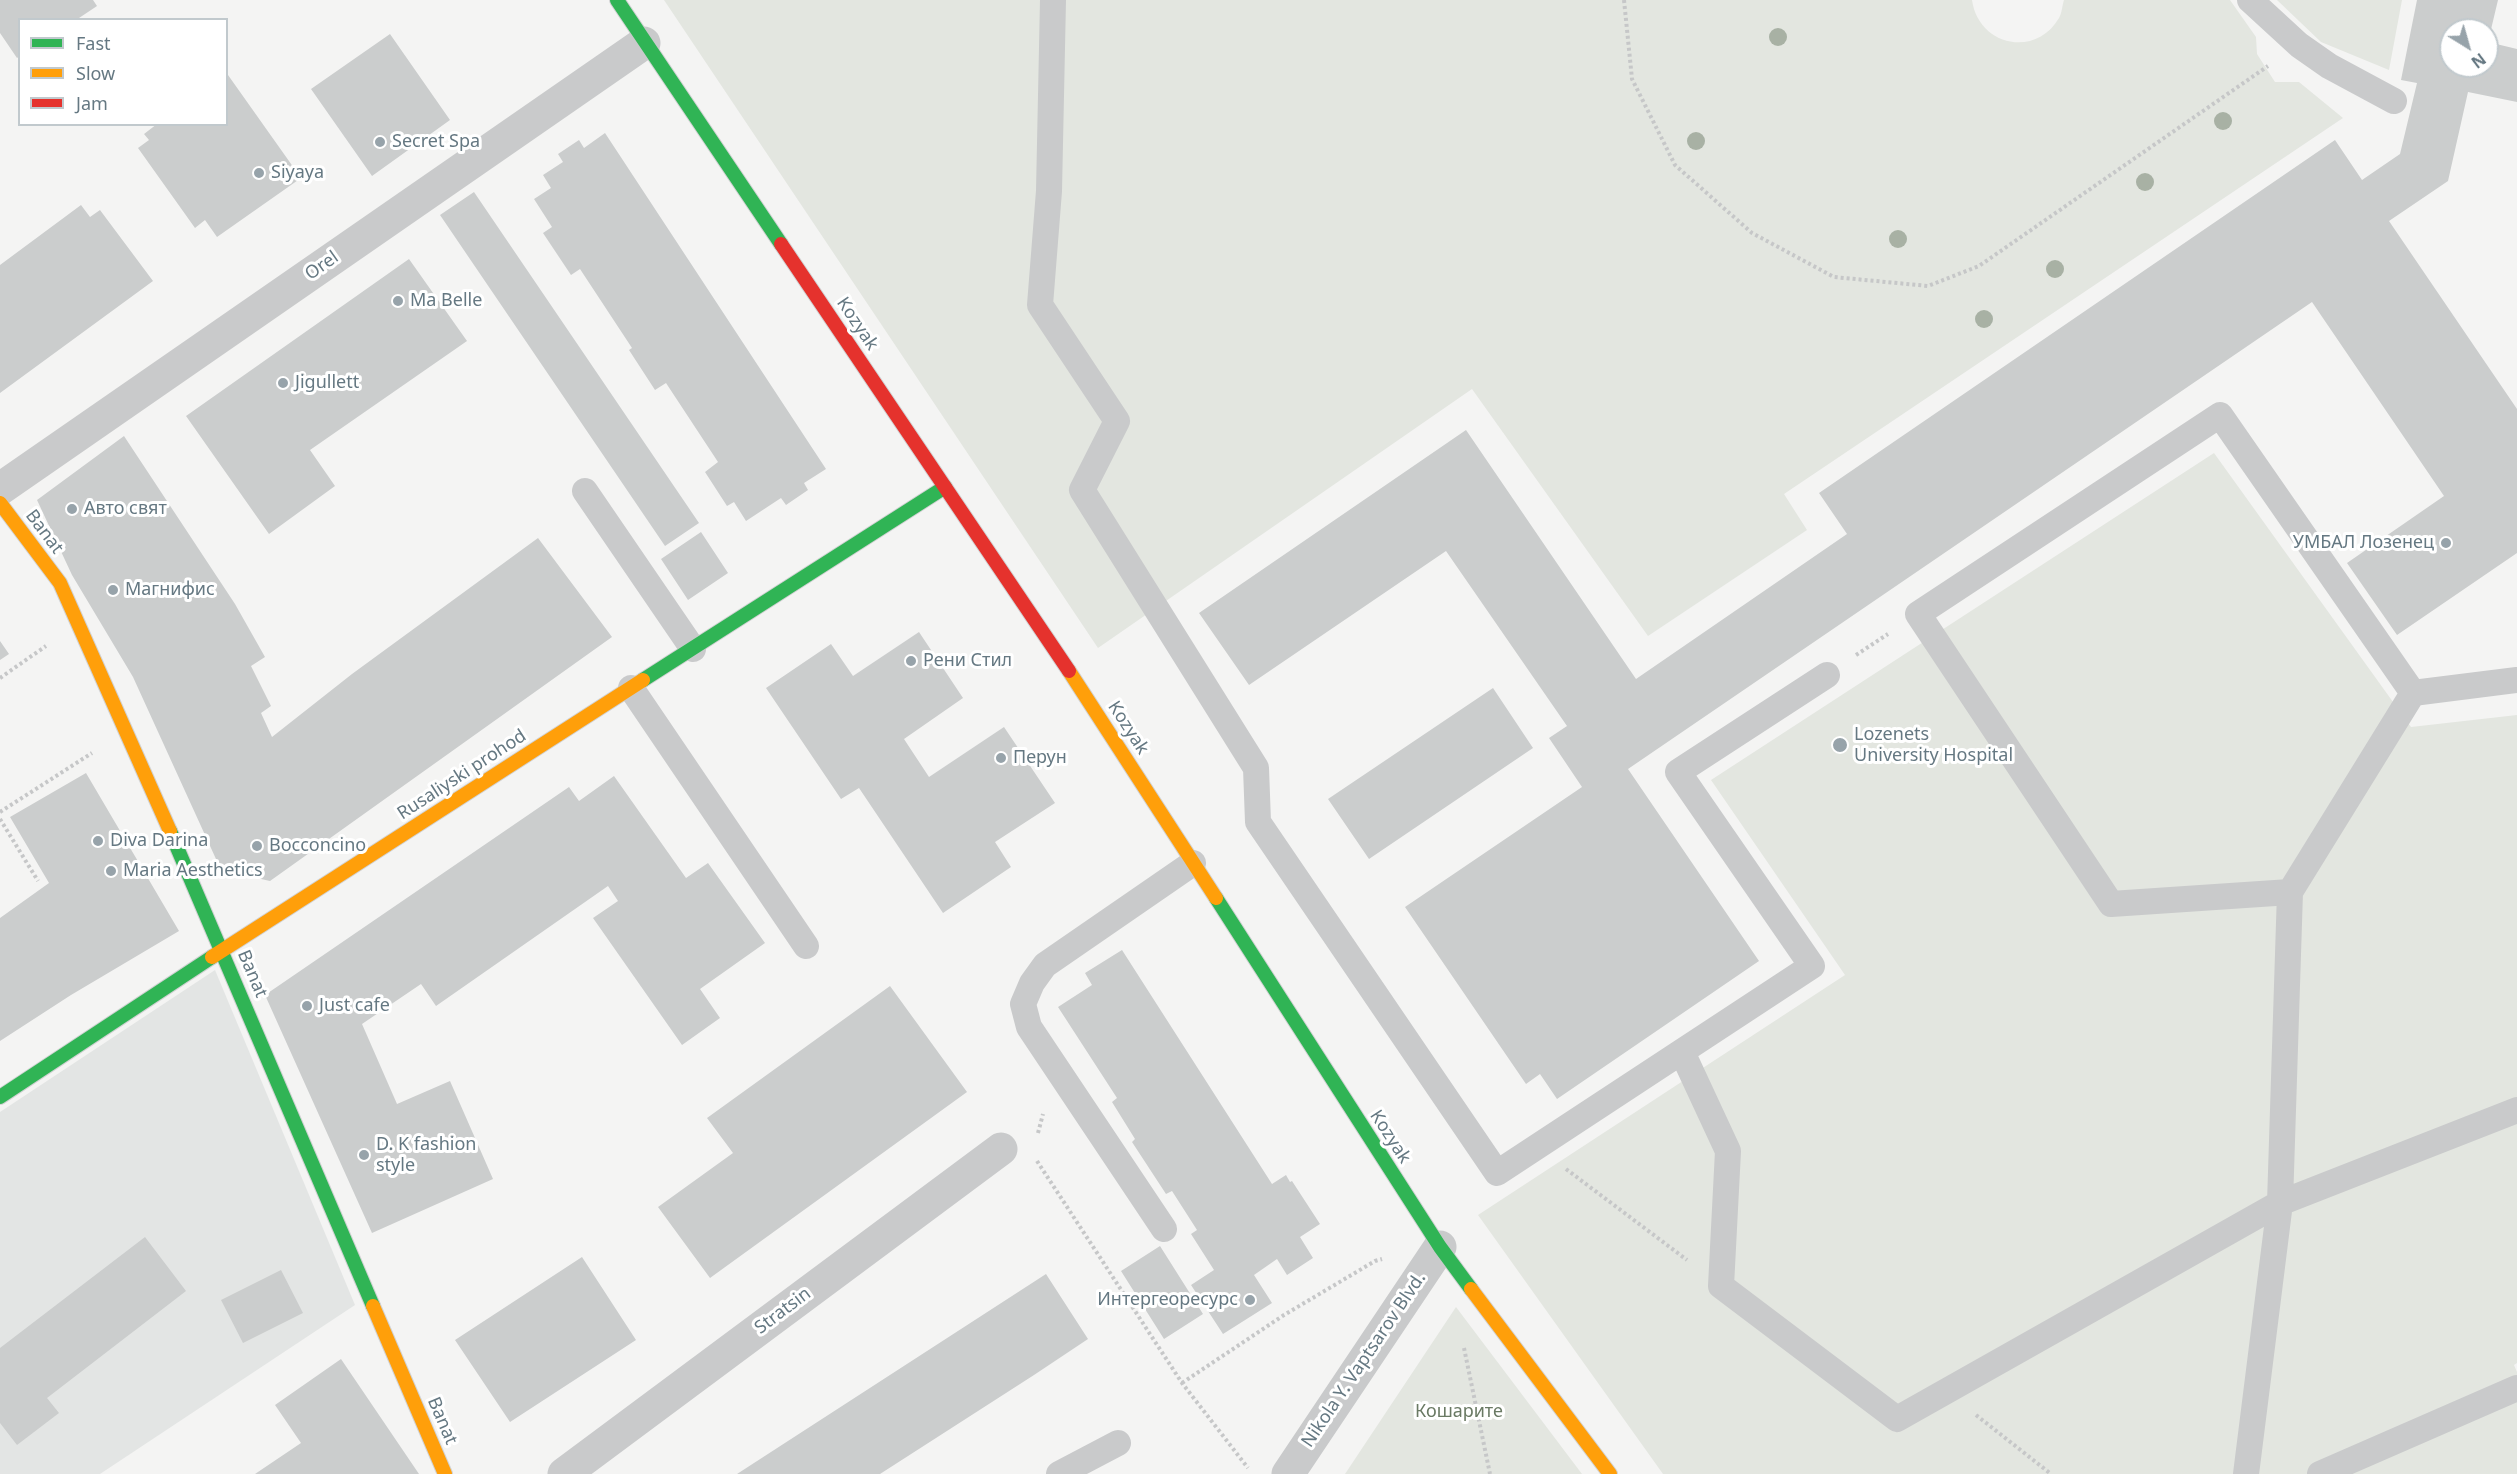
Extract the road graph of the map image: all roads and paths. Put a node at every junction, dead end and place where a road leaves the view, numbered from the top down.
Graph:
1 (617, 0) edge
2 (1053, 0) edge
3 (1624, 0) edge
4 (2250, 0) edge
5 (644, 43) junction
6 (2299, 45) junction
7 (2394, 101) dead end
8 (945, 487) junction
9 (0, 489) edge
10 (585, 492) dead end
11 (0, 503) edge
12 (1918, 614) junction
13 (78, 624) junction
14 (693, 649) junction
15 (1827, 675) joint
16 (0, 678) edge
17 (2517, 680) edge
18 (631, 688) junction
19 (2413, 693) junction
20 (125, 731) junction
21 (0, 812) edge
22 (0, 819) edge
23 (1193, 864) junction
24 (38, 882) dead end
25 (2290, 892) junction
26 (806, 946) dead end
27 (222, 950) junction
28 (1682, 1052) junction
29 (0, 1097) edge
30 (2517, 1110) edge
31 (1536, 1147) junction
32 (1017, 1151) joint
33 (2280, 1203) junction
34 (1164, 1229) dead end
35 (1440, 1247) junction
36 (1721, 1286) junction
37 (1462, 1341) dead end
38 (1182, 1383) junction
39 (2517, 1388) edge
40 (1946, 1392) junction
41 (1118, 1443) dead end
42 (445, 1474) edge
43 (564, 1474) edge
44 (1059, 1474) edge
45 (1253, 1474) edge
46 (1288, 1474) edge
47 (1490, 1474) edge
48 (1610, 1474) edge
49 (2051, 1474) edge
50 (2246, 1474) edge
51 (2320, 1474) edge

1 - 5 street, Kozyak
2 - 31 lane
3 - 6 path
4 - 6 lane
5 - 8 street, Kozyak
5 - 9 street, Orel
6 - 7 lane
8 - 14 street, Rusaliyski prohod
8 - 23 street, Kozyak
10 - 14 lane
11 - 13 street, Banat
12 - 15 path
12 - 19 lane
12 - 25 lane
13 - 16 path
13 - 20 street, Banat
14 - 18 street, Rusaliyski prohod
15 - 28 lane
17 - 19 lane
18 - 26 lane
18 - 27 street, Rusaliyski prohod
19 - 25 lane
20 - 21 path
20 - 27 street, Banat
22 - 24 path
23 - 34 lane
23 - 35 street, Kozyak
25 - 33 lane
27 - 29 street, Rusaliyski prohod
27 - 42 street, Banat
28 - 31 lane
28 - 36 lane
30 - 33 lane
31 - 36 path
32 - 38 path
32 - 43 street, Stratsin
33 - 40 lane
33 - 50 lane
35 - 38 path
35 - 46 street, Nikola Y. Vaptsarov Blvd.
35 - 48 street, Kozyak
36 - 40 lane
37 - 47 path
38 - 45 path
39 - 51 lane
40 - 49 path
41 - 44 lane

